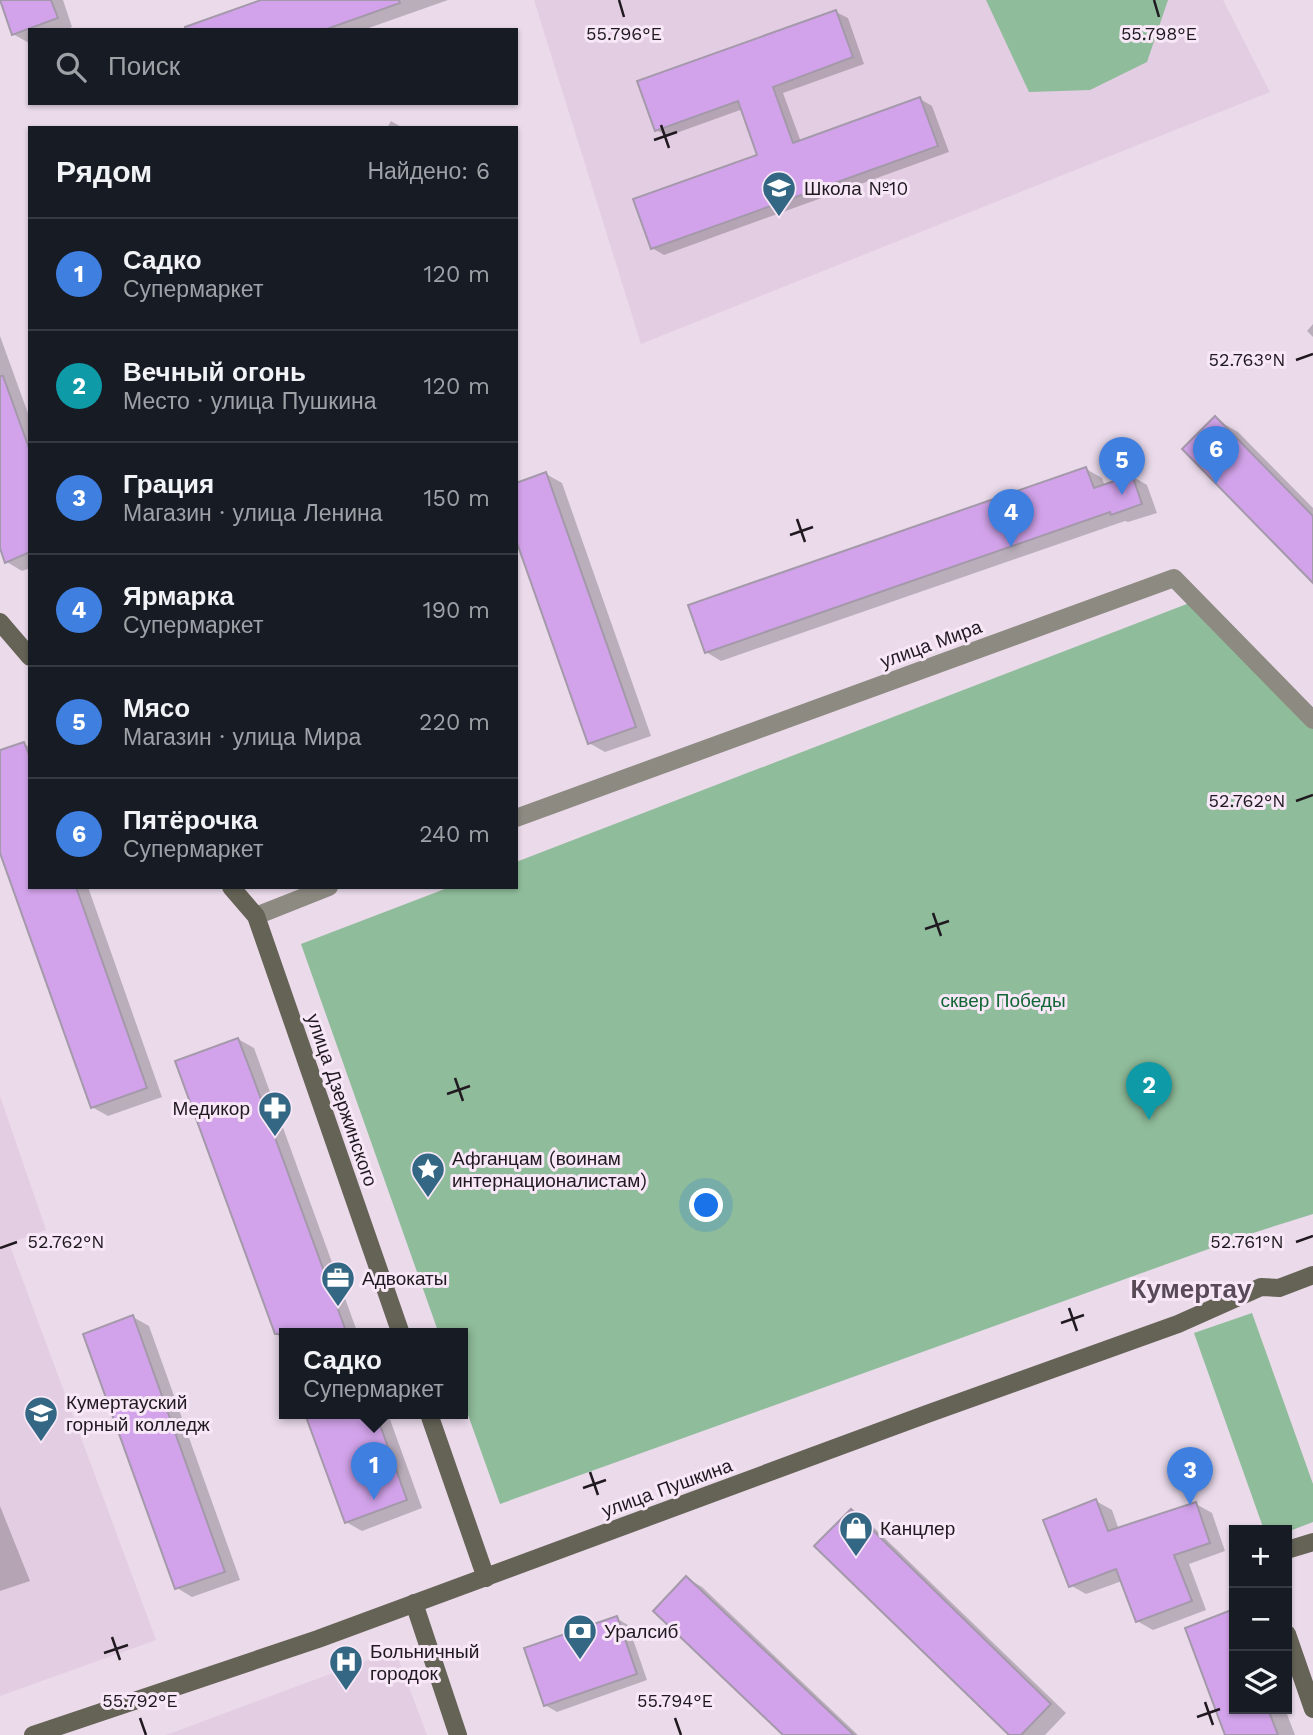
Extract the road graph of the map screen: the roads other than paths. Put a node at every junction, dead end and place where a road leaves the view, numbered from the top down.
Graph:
1 (0, 622) edge
2 (28, 655) edge
3 (1313, 720) edge
4 (518, 817) edge
5 (233, 889) edge
6 (324, 889) edge
7 (256, 916) junction
8 (1313, 1275) edge
9 (399, 1328) edge
10 (431, 1419) edge
11 (1313, 1542) edge
12 (1292, 1548) edge
13 (486, 1578) junction
14 (414, 1603) junction
15 (1292, 1648) edge
16 (1313, 1709) edge
17 (33, 1735) edge
18 (458, 1735) edge

1 - 2 main road
3 - 4 street, улица Мира
5 - 7 main road, улица Дзержинского
6 - 7 street
7 - 9 main road, улица Дзержинского
8 - 13 main road, улица Пушкина
10 - 13 main road
11 - 12 main road
13 - 14 main road, улица Пушкина
14 - 17 main road, улица Пушкина
14 - 18 main road
15 - 16 main road

